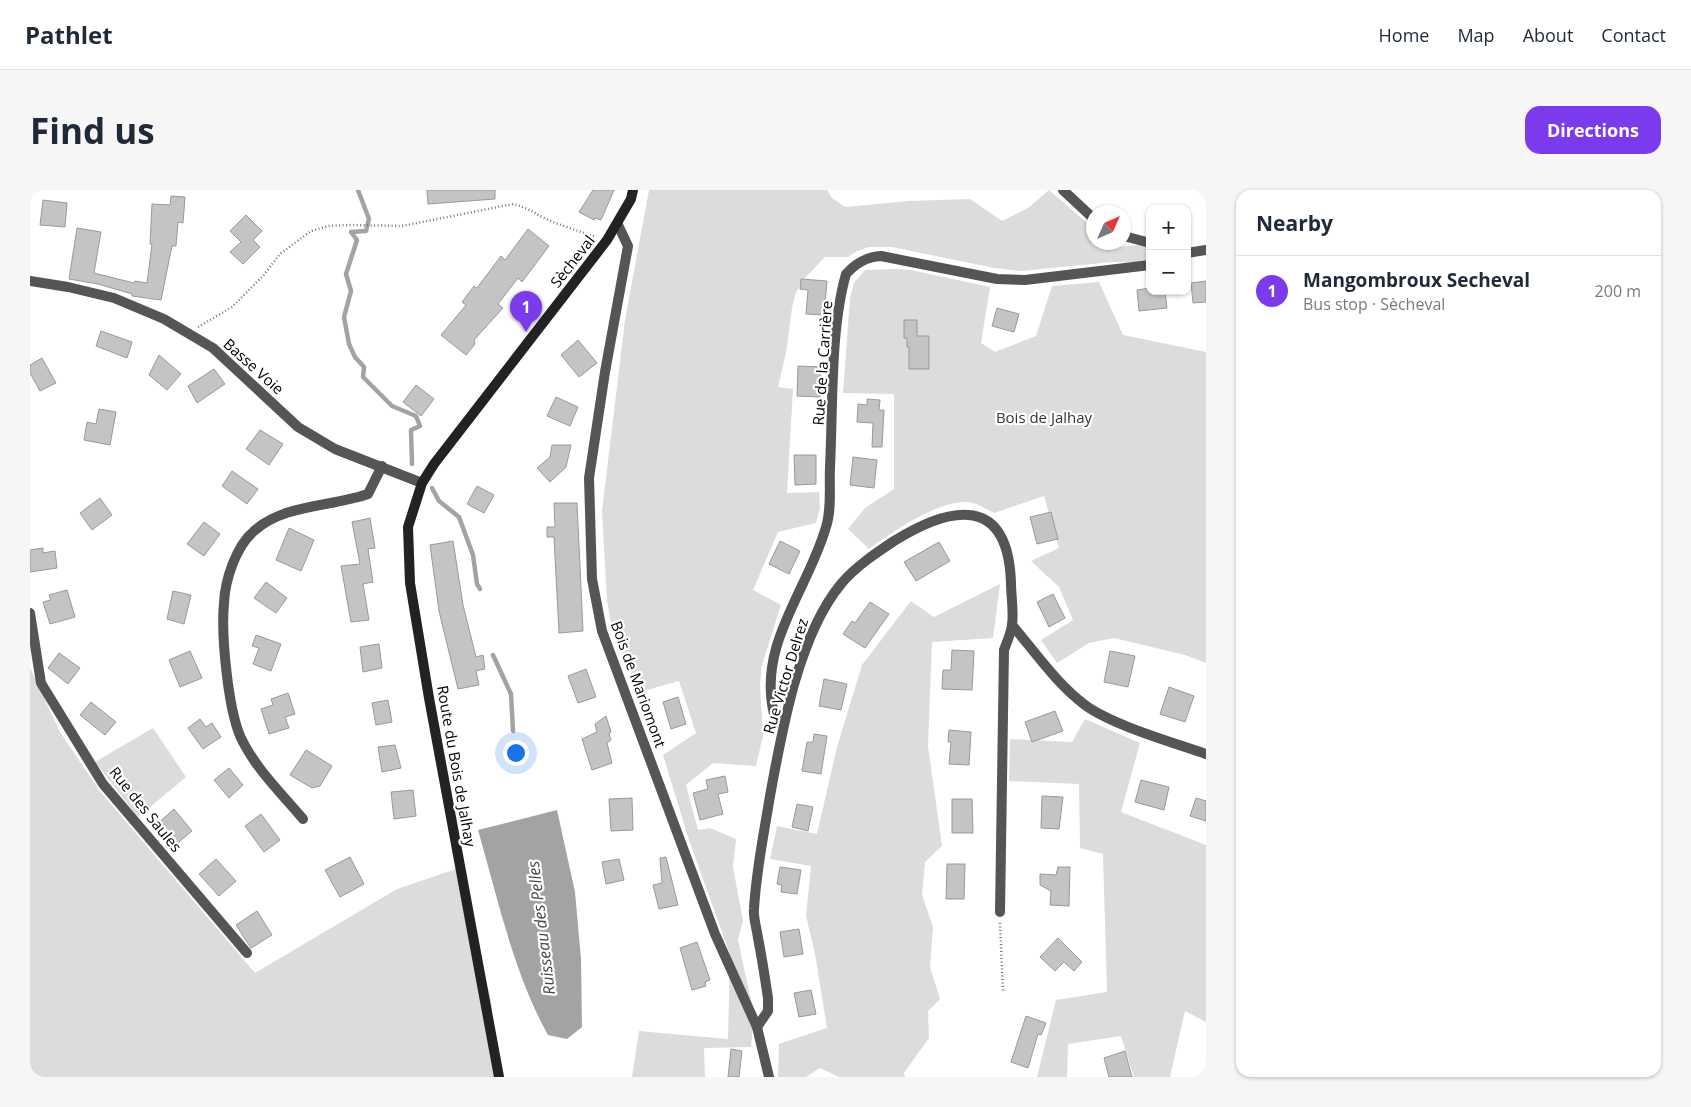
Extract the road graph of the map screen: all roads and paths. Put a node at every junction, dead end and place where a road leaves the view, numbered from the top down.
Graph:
1 (633, 190) edge
2 (1063, 190) edge
3 (1086, 212) edge
4 (618, 224) junction
5 (1131, 238) edge
6 (608, 240) junction
7 (1146, 242) edge
8 (1206, 250) edge
9 (1191, 252) edge
10 (1146, 266) edge
11 (30, 281) edge
12 (186, 334) junction
13 (434, 464) joint
14 (382, 466) junction
15 (422, 483) junction
16 (30, 613) edge
17 (1012, 625) junction
18 (784, 719) junction
19 (1206, 754) edge
20 (303, 819) dead end
21 (1000, 912) joint
22 (247, 953) dead end
23 (1003, 992) dead end
24 (757, 1026) junction
25 (499, 1077) edge
26 (769, 1077) edge

1 - 4 main road, Sècheval
2 - 3 street
4 - 6 main road, Sècheval
4 - 24 street, Bois de Mariomont
5 - 7 street
6 - 12 path
6 - 13 main road, Sècheval
8 - 9 street
10 - 18 street, Rue de la Carrière
11 - 12 street, Basse Voie
12 - 14 street, Basse Voie
13 - 15 main road, Route du Bois de Jalhay
14 - 15 street, Basse Voie
14 - 20 street
15 - 25 main road, Route du Bois de Jalhay
16 - 22 street, Rue des Saules
17 - 18 street, Rue Victor Delrez
17 - 19 street
17 - 21 street, Rue Victor Delrez
18 - 24 street, Rue Victor Delrez
21 - 23 path
24 - 26 street, Bois de Mariomont

